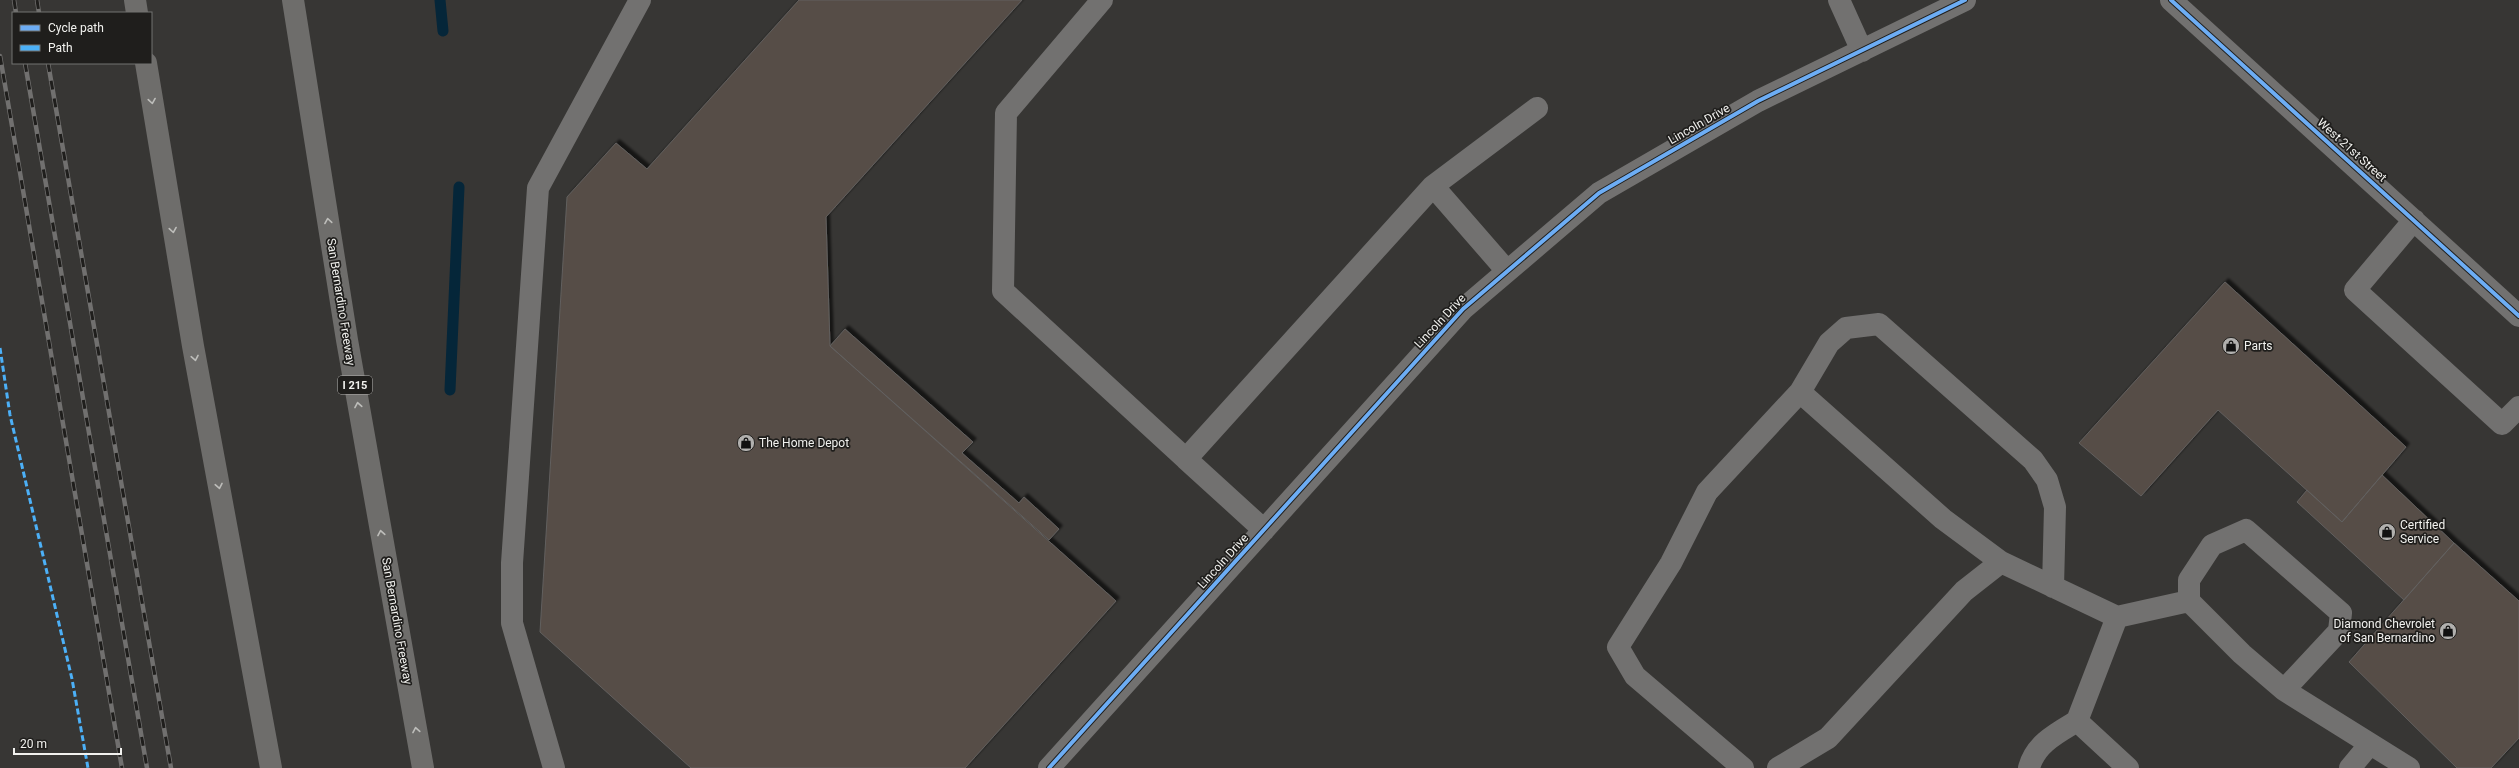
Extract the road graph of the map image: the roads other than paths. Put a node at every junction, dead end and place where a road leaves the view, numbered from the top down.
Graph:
1 (135, 0) edge
2 (293, 0) edge
3 (640, 0) edge
4 (1102, 0) edge
5 (1839, 0) edge
6 (1965, 0) edge
7 (2171, 0) edge
8 (137, 12) edge
9 (1862, 51) junction
10 (146, 64) edge
11 (1538, 108) dead end
12 (1433, 186) junction
13 (2414, 220) junction
14 (1507, 271) junction
15 (2519, 316) edge
16 (1800, 392) junction
17 (2519, 407) edge
18 (1186, 459) junction
19 (1264, 530) junction
20 (2001, 562) junction
21 (2053, 587) junction
22 (2189, 601) junction
23 (2117, 617) junction
24 (2284, 690) junction
25 (2077, 721) junction
26 (2370, 744) junction
27 (271, 768) edge
28 (423, 768) edge
29 (554, 768) edge
30 (1049, 768) edge
31 (1743, 768) edge
32 (1778, 768) edge
33 (2029, 768) edge
34 (2128, 768) edge
35 (2350, 768) edge
36 (2409, 768) edge

1 - 8 highway
28 -> 2 highway, San Bernardino Freeway / I 215
3 - 29 street
4 - 18 street
5 - 9 street
6 - 9 street, Lincoln Drive
7 - 13 street, West 21st Street
9 - 14 street, Lincoln Drive
10 -> 27 highway
11 - 12 street
12 - 14 street
12 - 18 street
13 - 15 street, West 21st Street
13 - 17 street
14 - 19 street, Lincoln Drive
16 - 20 street
16 - 21 street
16 - 31 street
18 - 19 street
19 - 30 street, Lincoln Drive
20 - 21 street
20 - 32 street
21 - 23 street
22 - 23 street
22 - 24 street
22 - 24 street
23 - 25 street
24 - 26 street
25 - 33 street
25 - 34 street
26 - 35 street
26 - 36 street

